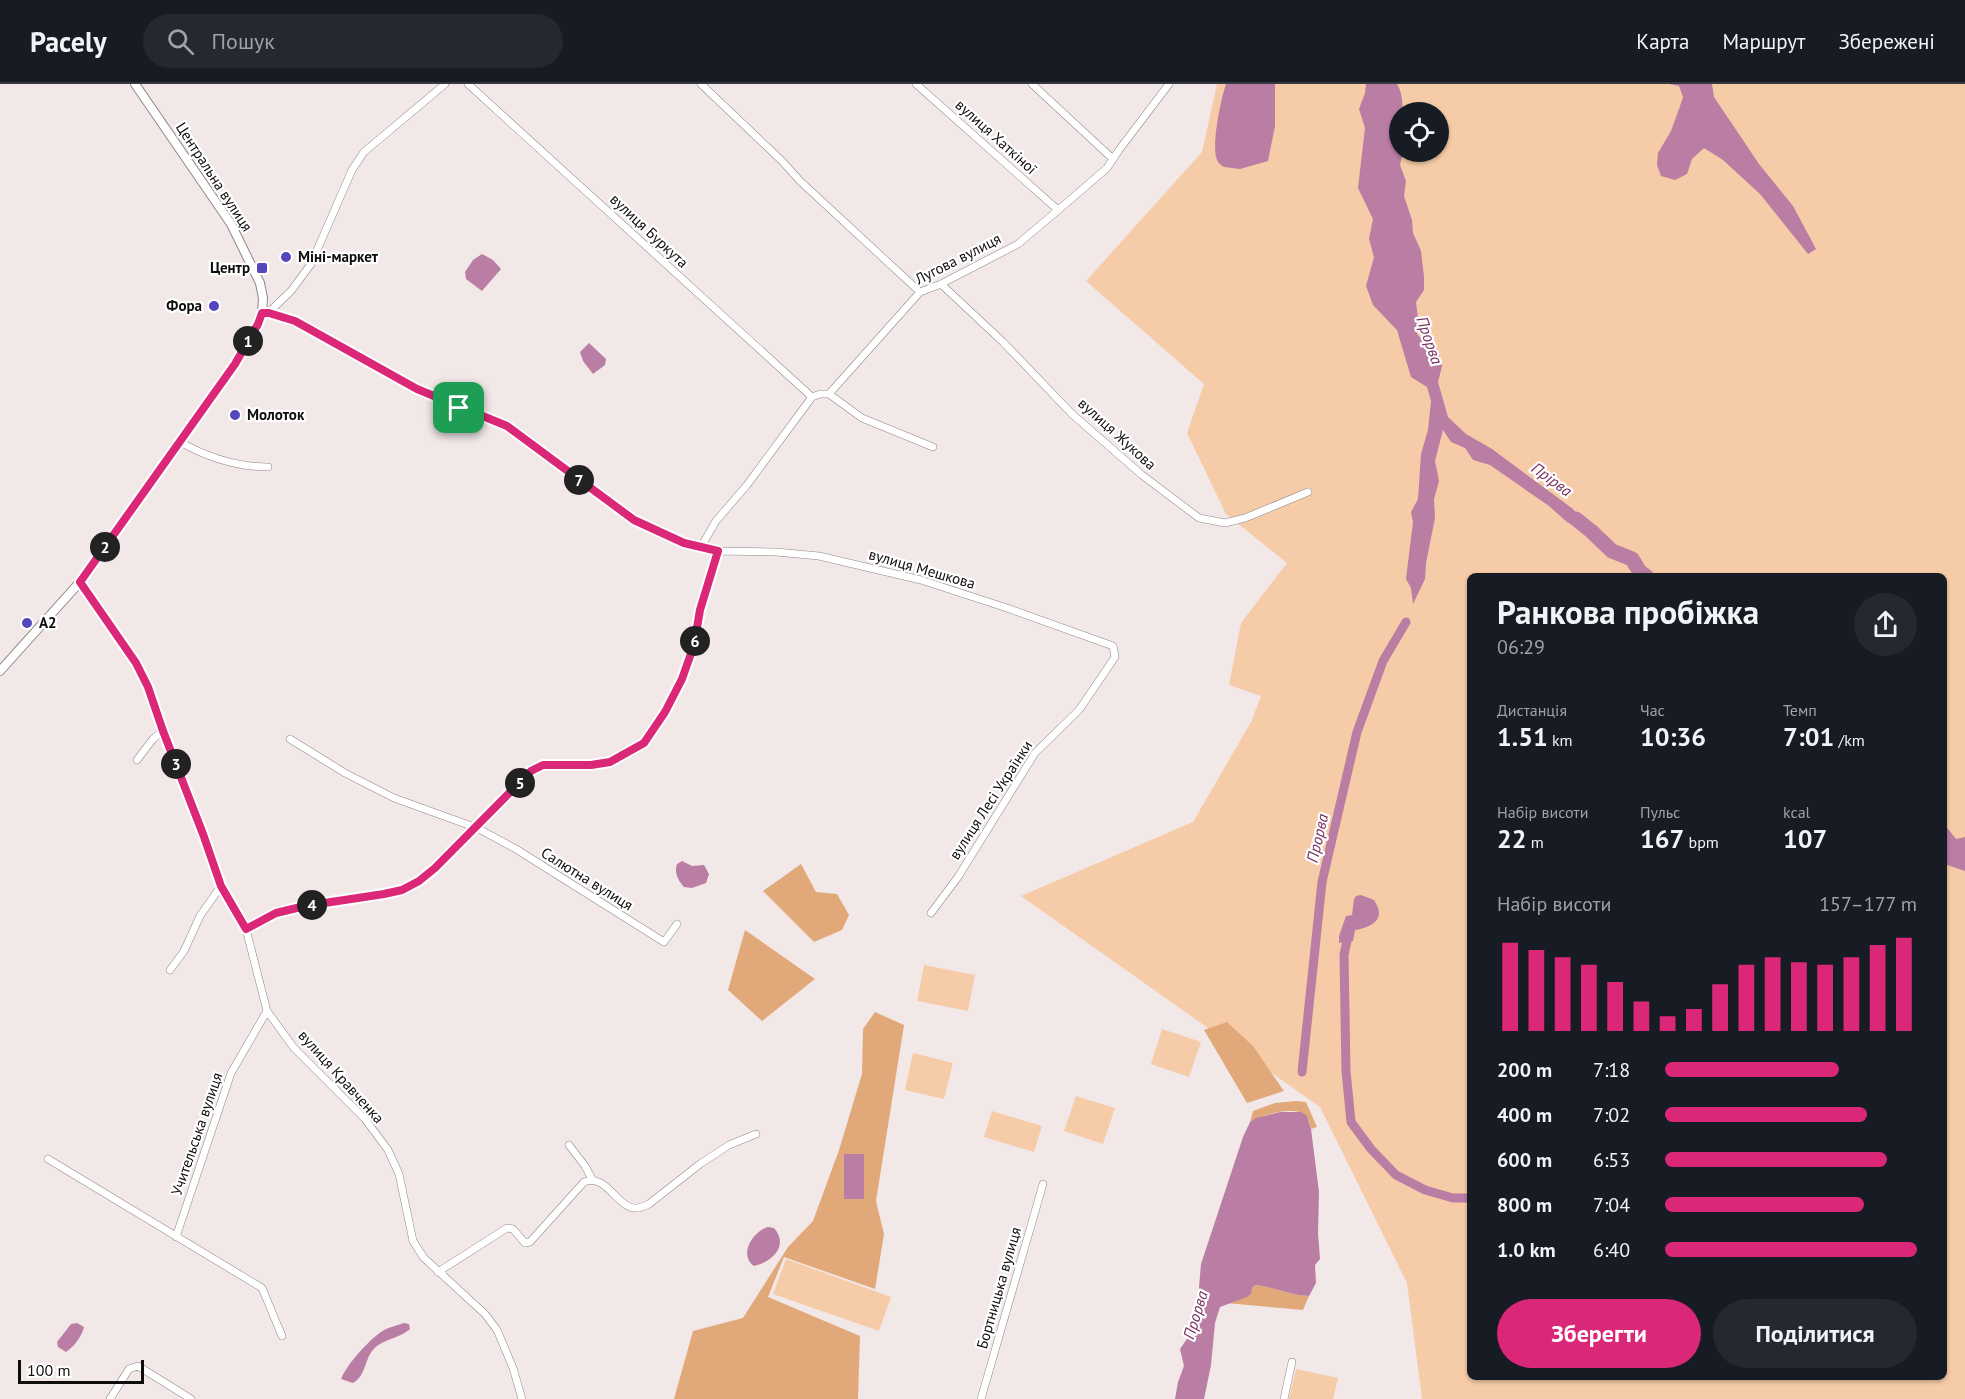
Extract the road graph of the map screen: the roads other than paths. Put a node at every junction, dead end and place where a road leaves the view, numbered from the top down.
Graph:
1 (135, 84) edge
2 (445, 84) edge
3 (468, 84) edge
4 (701, 84) edge
5 (916, 84) edge
6 (1032, 84) edge
7 (1169, 84) edge
8 (1113, 159) junction
9 (1058, 210) junction
10 (941, 284) junction
11 (920, 292) junction
12 (266, 313) junction
13 (829, 394) junction
14 (812, 398) junction
15 (180, 442) junction
16 (933, 447) dead end
17 (268, 467) dead end
18 (1308, 492) dead end
19 (701, 547) junction
20 (718, 551) junction
21 (80, 582) junction
22 (1113, 646) joint
23 (0, 671) edge
24 (163, 731) junction
25 (290, 739) dead end
26 (137, 760) dead end
27 (477, 828) junction
28 (221, 886) junction
29 (931, 913) dead end
30 (677, 924) dead end
31 (246, 929) junction
32 (170, 970) dead end
33 (267, 1011) junction
34 (756, 1134) dead end
35 (569, 1145) dead end
36 (48, 1159) dead end
37 (592, 1179) junction
38 (1043, 1184) dead end
39 (176, 1237) junction
40 (438, 1272) junction
41 (282, 1336) dead end
42 (1292, 1362) dead end
43 (110, 1399) edge
44 (191, 1399) edge
45 (522, 1399) edge
46 (981, 1399) edge
47 (1284, 1399) edge

1 - 12 street, Центральна вулиця
2 - 12 street
3 - 14 street, вулиця Буркута
4 - 11 street
5 - 9 street, вулиця Хаткіної
6 - 8 street
7 - 8 street, Лугова вулиця
8 - 9 street, Лугова вулиця
9 - 10 street, Лугова вулиця
10 - 11 street, Лугова вулиця
10 - 18 street, вулиця Жукова
11 - 13 street, Лугова вулиця
12 - 15 street, Центральна вулиця
12 - 19 street, вулиця Мешкова
13 - 14 street
13 - 16 street
14 - 19 street
15 - 17 street
15 - 21 street, Центральна вулиця
19 - 20 street, вулиця Мешкова
20 - 22 street, вулиця Мешкова
20 - 27 street
21 - 23 street, Центральна вулиця
21 - 24 street, вулиця Кравченка
22 - 29 street, вулиця Лесі Українки
24 - 26 street
24 - 28 street, вулиця Кравченка
25 - 27 street, Салютна вулиця
27 - 30 street, Салютна вулиця
27 - 31 street
28 - 31 street, вулиця Кравченка
28 - 32 street
31 - 33 street, вулиця Кравченка
33 - 39 street, Учительська вулиця
33 - 40 street, вулиця Кравченка
34 - 37 street
35 - 37 street
36 - 39 street
37 - 40 street
38 - 46 street, Бортницька вулиця
39 - 41 street
40 - 45 street, вулиця Кравченка
42 - 47 street
43 - 44 street

